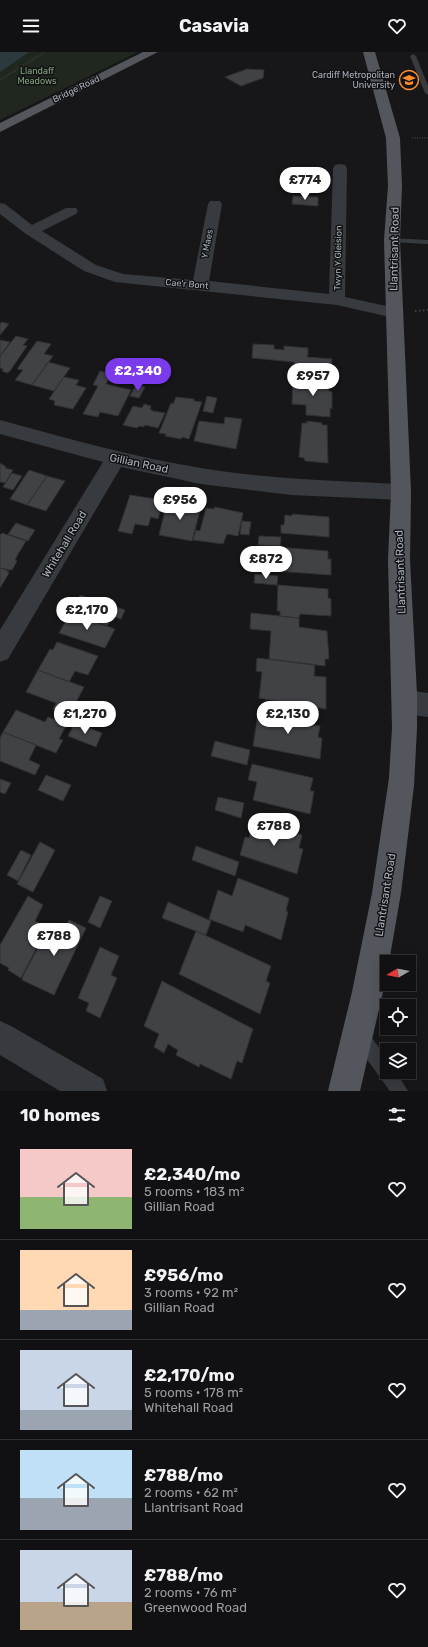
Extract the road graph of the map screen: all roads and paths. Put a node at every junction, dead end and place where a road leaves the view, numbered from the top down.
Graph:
1 (45, 52) edge
2 (152, 52) edge
3 (369, 52) edge
4 (413, 56) dead end
5 (0, 80) edge
6 (426, 81) edge
7 (428, 93) edge
8 (0, 128) edge
9 (340, 168) dead end
10 (215, 204) dead end
11 (0, 206) edge
12 (71, 211) dead end
13 (31, 231) junction
14 (392, 240) junction
15 (428, 242) edge
16 (200, 285) junction
17 (337, 300) junction
18 (394, 313) junction
19 (0, 427) edge
20 (116, 458) junction
21 (402, 492) junction
22 (0, 651) edge
23 (416, 704) edge
24 (359, 1035) junction
25 (0, 1037) edge
26 (91, 1091) edge
27 (344, 1091) edge
28 (400, 1091) edge

1 - 5 path
2 - 8 main road, Bridge Road
3 - 14 main road, Llantrisant Road
4 - 6 lane
6 - 7 lane
9 - 17 street, Twyn Y Gleision
10 - 16 street, Y Maes
11 - 13 street, Cae'r Bont
12 - 13 street
13 - 16 street, Cae'r Bont
14 - 15 lane
14 - 18 main road, Llantrisant Road
16 - 17 street, Cae'r Bont
17 - 18 street, Cae'r Bont
18 - 21 main road, Llantrisant Road
19 - 20 street, Gillian Road
20 - 21 street, Gillian Road
20 - 22 street, Whitehall Road
21 - 23 main road, Llantrisant Road
23 - 24 main road, Llantrisant Road
24 - 27 main road, Llantrisant Road
24 - 28 lane
25 - 26 street

